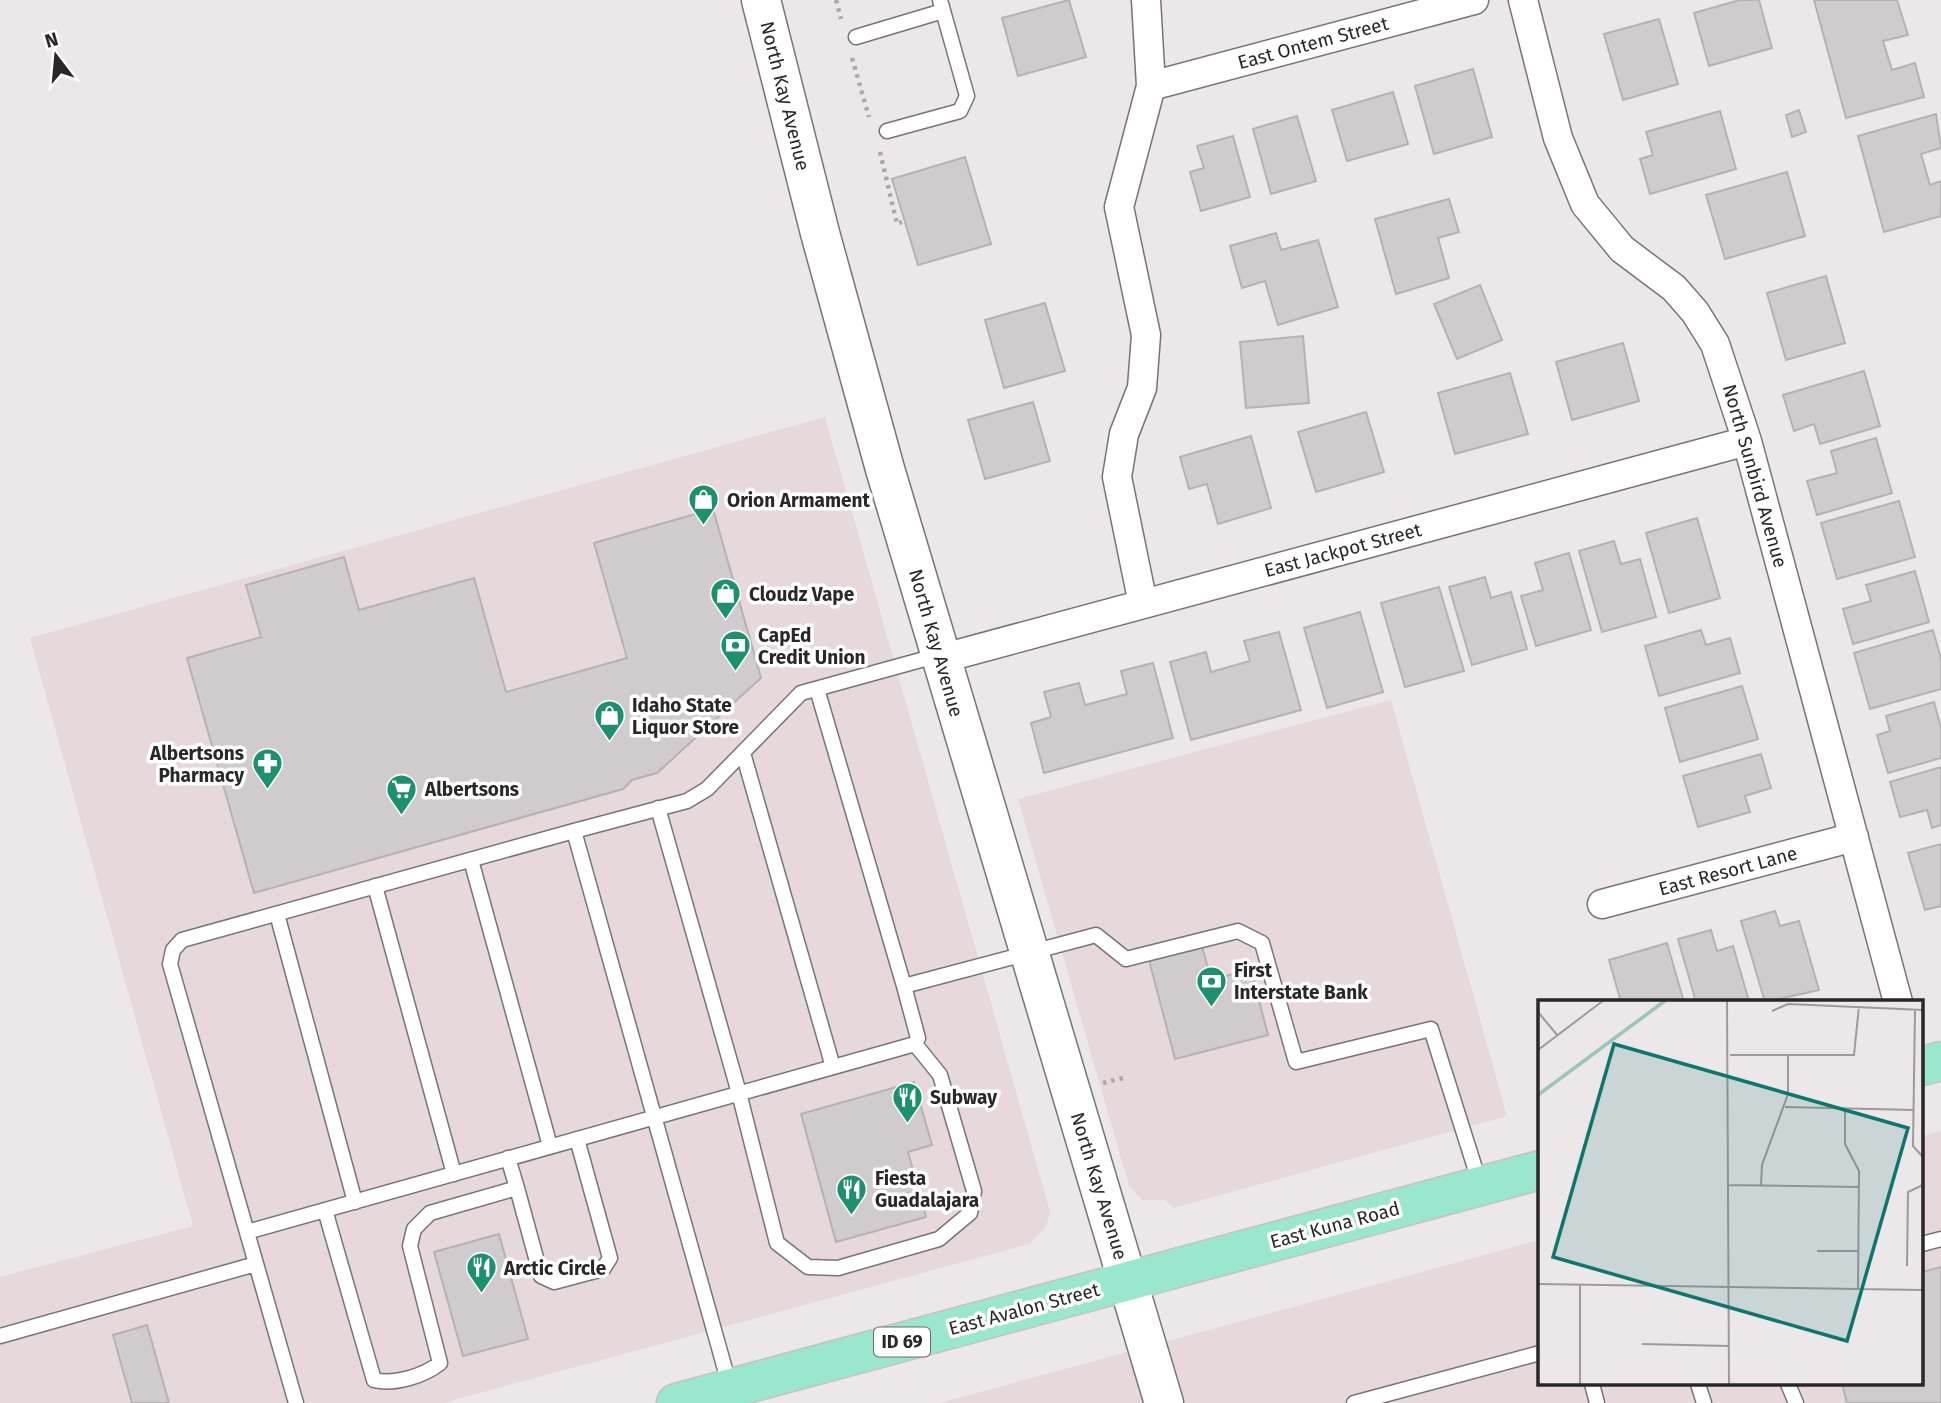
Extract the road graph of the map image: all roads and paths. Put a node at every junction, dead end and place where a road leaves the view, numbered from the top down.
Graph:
1 (761, 0) edge
2 (1146, 0) edge
3 (1474, 0) edge
4 (1523, 0) edge
5 (941, 5) edge
6 (856, 37) dead end
7 (1151, 86) junction
8 (887, 131) dead end
9 (1747, 441) junction
10 (1143, 604) junction
11 (939, 657) junction
12 (817, 689) junction
13 (743, 753) junction
14 (658, 808) junction
15 (574, 831) junction
16 (1854, 837) junction
17 (471, 860) junction
18 (375, 886) junction
19 (1602, 904) dead end
20 (277, 914) junction
21 (1028, 952) junction
22 (904, 986) junction
23 (1897, 1000) edge
24 (915, 1044) junction
25 (1941, 1061) edge
26 (1924, 1065) edge
27 (833, 1067) junction
28 (1127, 1077) dead end
29 (1096, 1085) dead end
30 (739, 1093) junction
31 (655, 1116) junction
32 (577, 1139) junction
33 (550, 1146) junction
34 (508, 1158) junction
35 (454, 1174) junction
36 (1538, 1175) edge
37 (1480, 1186) junction
38 (517, 1188) junction
39 (355, 1202) junction
40 (326, 1210) junction
41 (247, 1233) junction
42 (1941, 1239) edge
43 (1924, 1243) edge
44 (256, 1264) junction
45 (1129, 1281) junction
46 (0, 1336) edge
47 (1538, 1354) edge
48 (1593, 1386) edge
49 (1699, 1386) edge
50 (1789, 1386) edge
51 (731, 1388) junction
52 (296, 1403) edge
53 (676, 1403) edge
54 (1164, 1403) edge
55 (1354, 1403) edge
56 (1597, 1403) edge
57 (1704, 1403) edge
58 (1796, 1403) edge

1 - 11 street, North Kay Avenue
2 - 7 street
3 - 7 street, East Ontem Street
4 - 9 street, North Sunbird Avenue
5 - 6 lane
5 - 8 lane
7 - 10 street
9 - 10 street, East Jackpot Street
9 - 16 street, North Sunbird Avenue
10 - 11 street, East Jackpot Street
11 - 12 lane
11 - 21 street, North Kay Avenue
12 - 13 lane
12 - 22 lane
13 - 14 lane
13 - 27 lane
14 - 15 lane
14 - 30 lane
15 - 17 lane
15 - 31 lane
16 - 19 street, East Resort Lane
16 - 23 street, North Sunbird Avenue
17 - 18 lane
17 - 33 lane
18 - 20 lane
18 - 35 lane
20 - 39 lane
20 - 41 lane
21 - 22 lane
21 - 37 lane
21 - 45 street, North Kay Avenue
22 - 24 lane
24 - 27 lane
24 - 30 lane
25 - 26 main road
27 - 30 lane
28 - 29 path
30 - 31 lane
31 - 32 lane
31 - 51 lane
32 - 33 lane
32 - 38 lane
33 - 34 lane
34 - 35 lane
34 - 38 lane
35 - 39 lane
36 - 37 main road, East Kuna Road / ID 69
37 - 45 main road, East Kuna Road / ID 69
38 - 40 lane
39 - 40 lane
40 - 41 lane
41 - 44 lane
42 - 43 lane
44 - 46 lane
44 - 52 lane
45 - 51 main road, East Avalon Street / ID 69
45 - 54 street, North Kay Avenue
47 - 55 lane
48 - 56 lane
49 - 57 lane
50 - 58 lane
51 - 53 main road, East Avalon Street / ID 69

